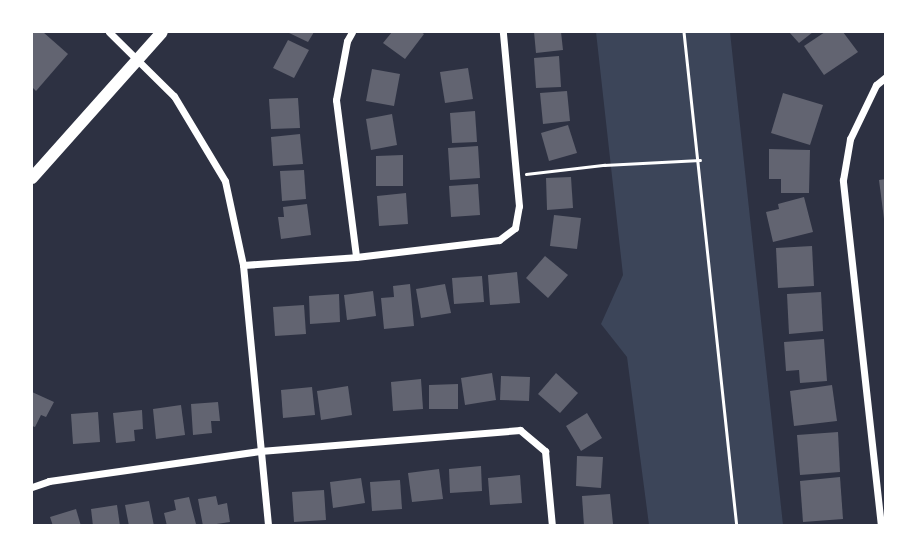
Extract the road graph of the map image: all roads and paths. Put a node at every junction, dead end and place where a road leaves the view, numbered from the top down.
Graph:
1 (109, 32) edge
2 (162, 32) edge
3 (352, 32) edge
4 (503, 32) edge
5 (684, 32) edge
6 (138, 57) junction
7 (886, 77) edge
8 (700, 160) junction
9 (516, 176) junction
10 (32, 178) edge
11 (356, 257) junction
12 (243, 265) junction
13 (260, 451) junction
14 (32, 487) edge
15 (268, 526) edge
16 (552, 526) edge
17 (737, 526) edge
18 (881, 526) edge

1 - 6 street
2 - 6 main road
3 - 11 street
4 - 9 street
5 - 8 path
6 - 10 main road
6 - 12 street
7 - 18 street
8 - 9 path
8 - 17 path
9 - 11 street
11 - 12 street
12 - 13 street
13 - 14 street
13 - 15 street
13 - 16 street

